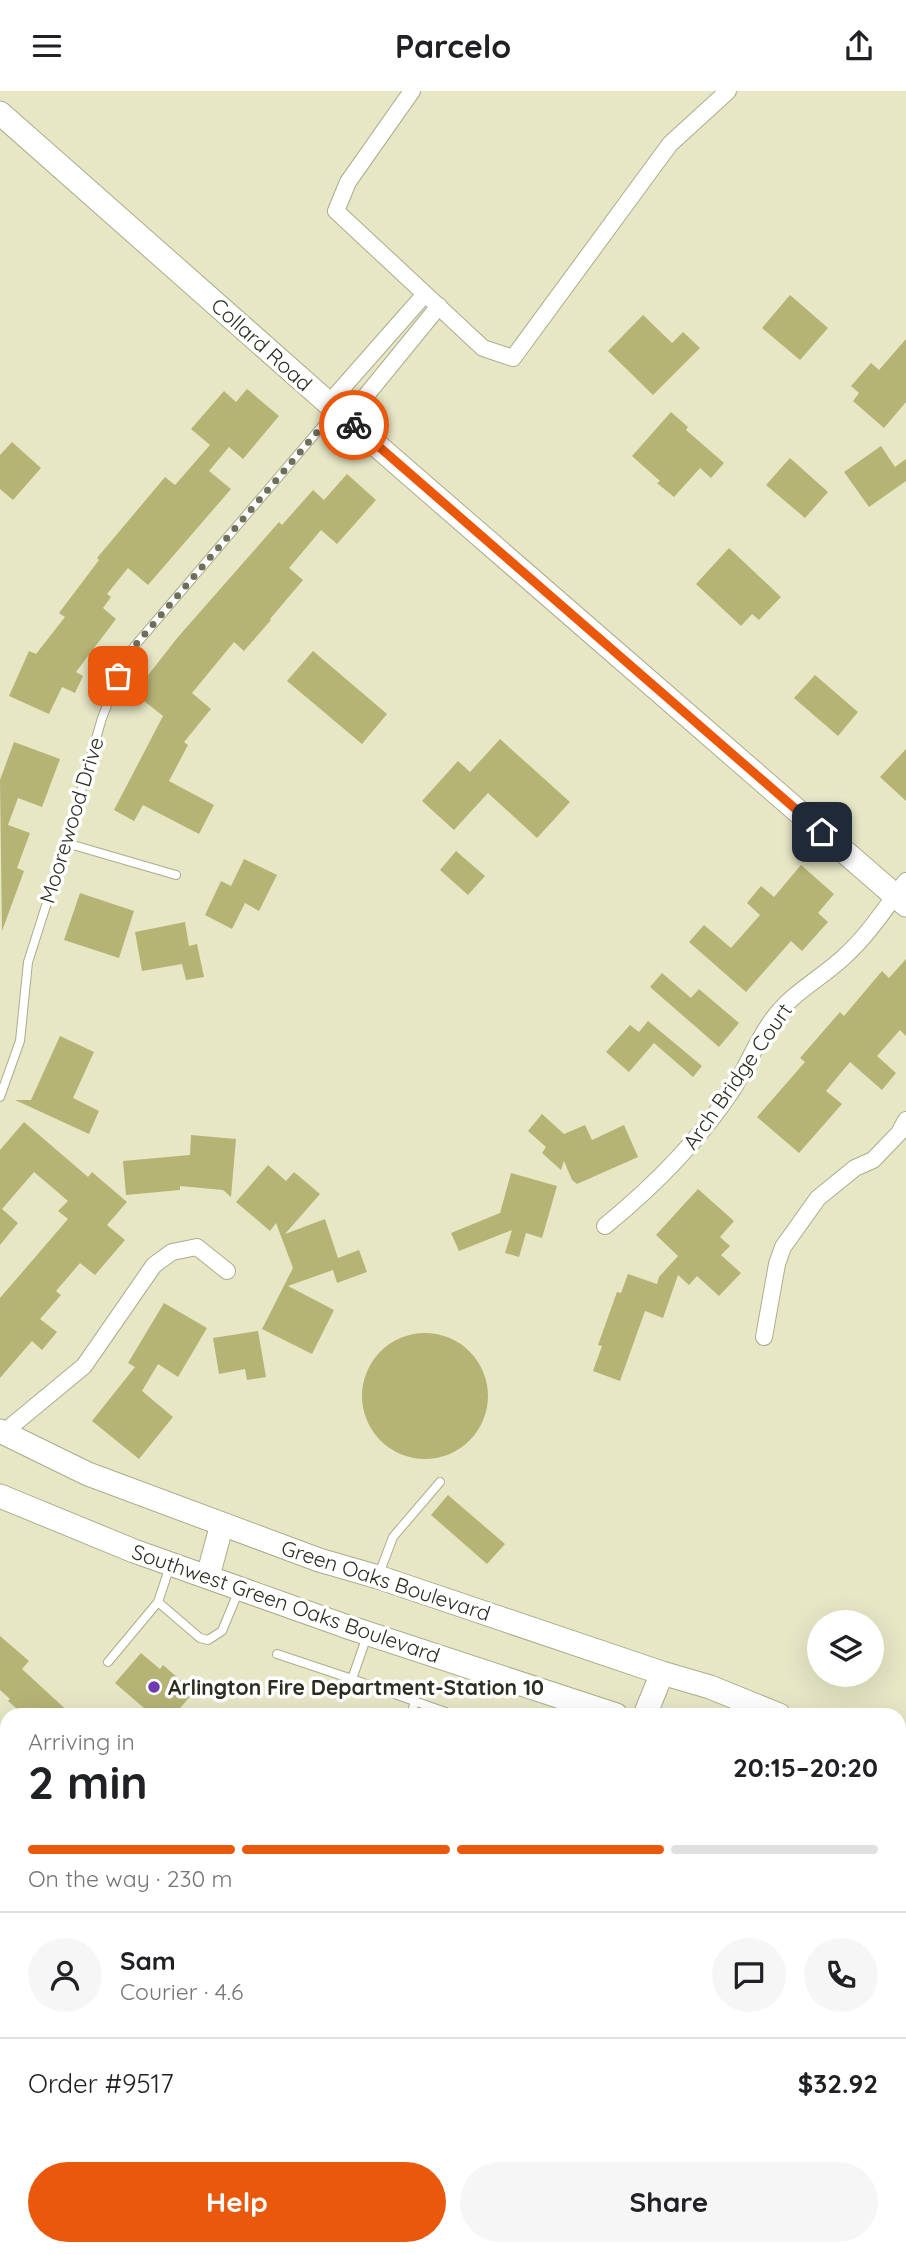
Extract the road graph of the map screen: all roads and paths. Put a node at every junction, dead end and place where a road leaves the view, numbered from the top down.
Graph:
1 (412, 91) edge
2 (728, 91) edge
3 (0, 113) edge
4 (425, 293) junction
5 (439, 306) junction
6 (337, 410) junction
7 (66, 843) junction
8 (176, 875) dead end
9 (902, 894) edge
10 (0, 1097) edge
11 (906, 1120) edge
12 (606, 1226) dead end
13 (228, 1271) dead end
14 (764, 1337) dead end
15 (1, 1433) edge
16 (440, 1482) dead end
17 (0, 1496) edge
18 (222, 1524) junction
19 (171, 1563) junction
20 (208, 1576) junction
21 (378, 1577) junction
22 (240, 1587) junction
23 (158, 1602) junction
24 (368, 1633) junction
25 (277, 1654) dead end
26 (108, 1662) dead end
27 (662, 1673) junction
28 (352, 1679) junction
29 (415, 1701) junction
30 (413, 1708) edge
31 (434, 1708) edge
32 (595, 1708) edge
33 (648, 1708) edge
34 (762, 1708) edge

1 - 4 street
2 - 5 street
3 - 6 main road, Collard Road
4 - 5 street
4 - 6 street
5 - 6 street
6 - 7 lane, Moorewood Drive
6 - 9 main road, Collard Road
7 - 8 lane
7 - 10 lane, Moorewood Drive
9 - 12 street, Arch Bridge Court
11 - 14 street
13 - 15 street
15 - 18 main road, Green Oaks Boulevard
16 - 21 lane
17 - 19 main road, Southwest Green Oaks Boulevard
18 - 20 main road
18 - 21 main road, Green Oaks Boulevard
19 - 20 main road, Southwest Green Oaks Boulevard
19 - 23 lane
20 - 22 main road, Southwest Green Oaks Boulevard
21 - 27 main road, Green Oaks Boulevard
22 - 23 lane
22 - 24 main road, Southwest Green Oaks Boulevard
23 - 26 lane
24 - 28 lane
24 - 32 main road, Southwest Green Oaks Boulevard
25 - 28 lane
27 - 33 main road
27 - 34 main road, Green Oaks Boulevard
28 - 29 lane
29 - 30 lane
29 - 31 lane

